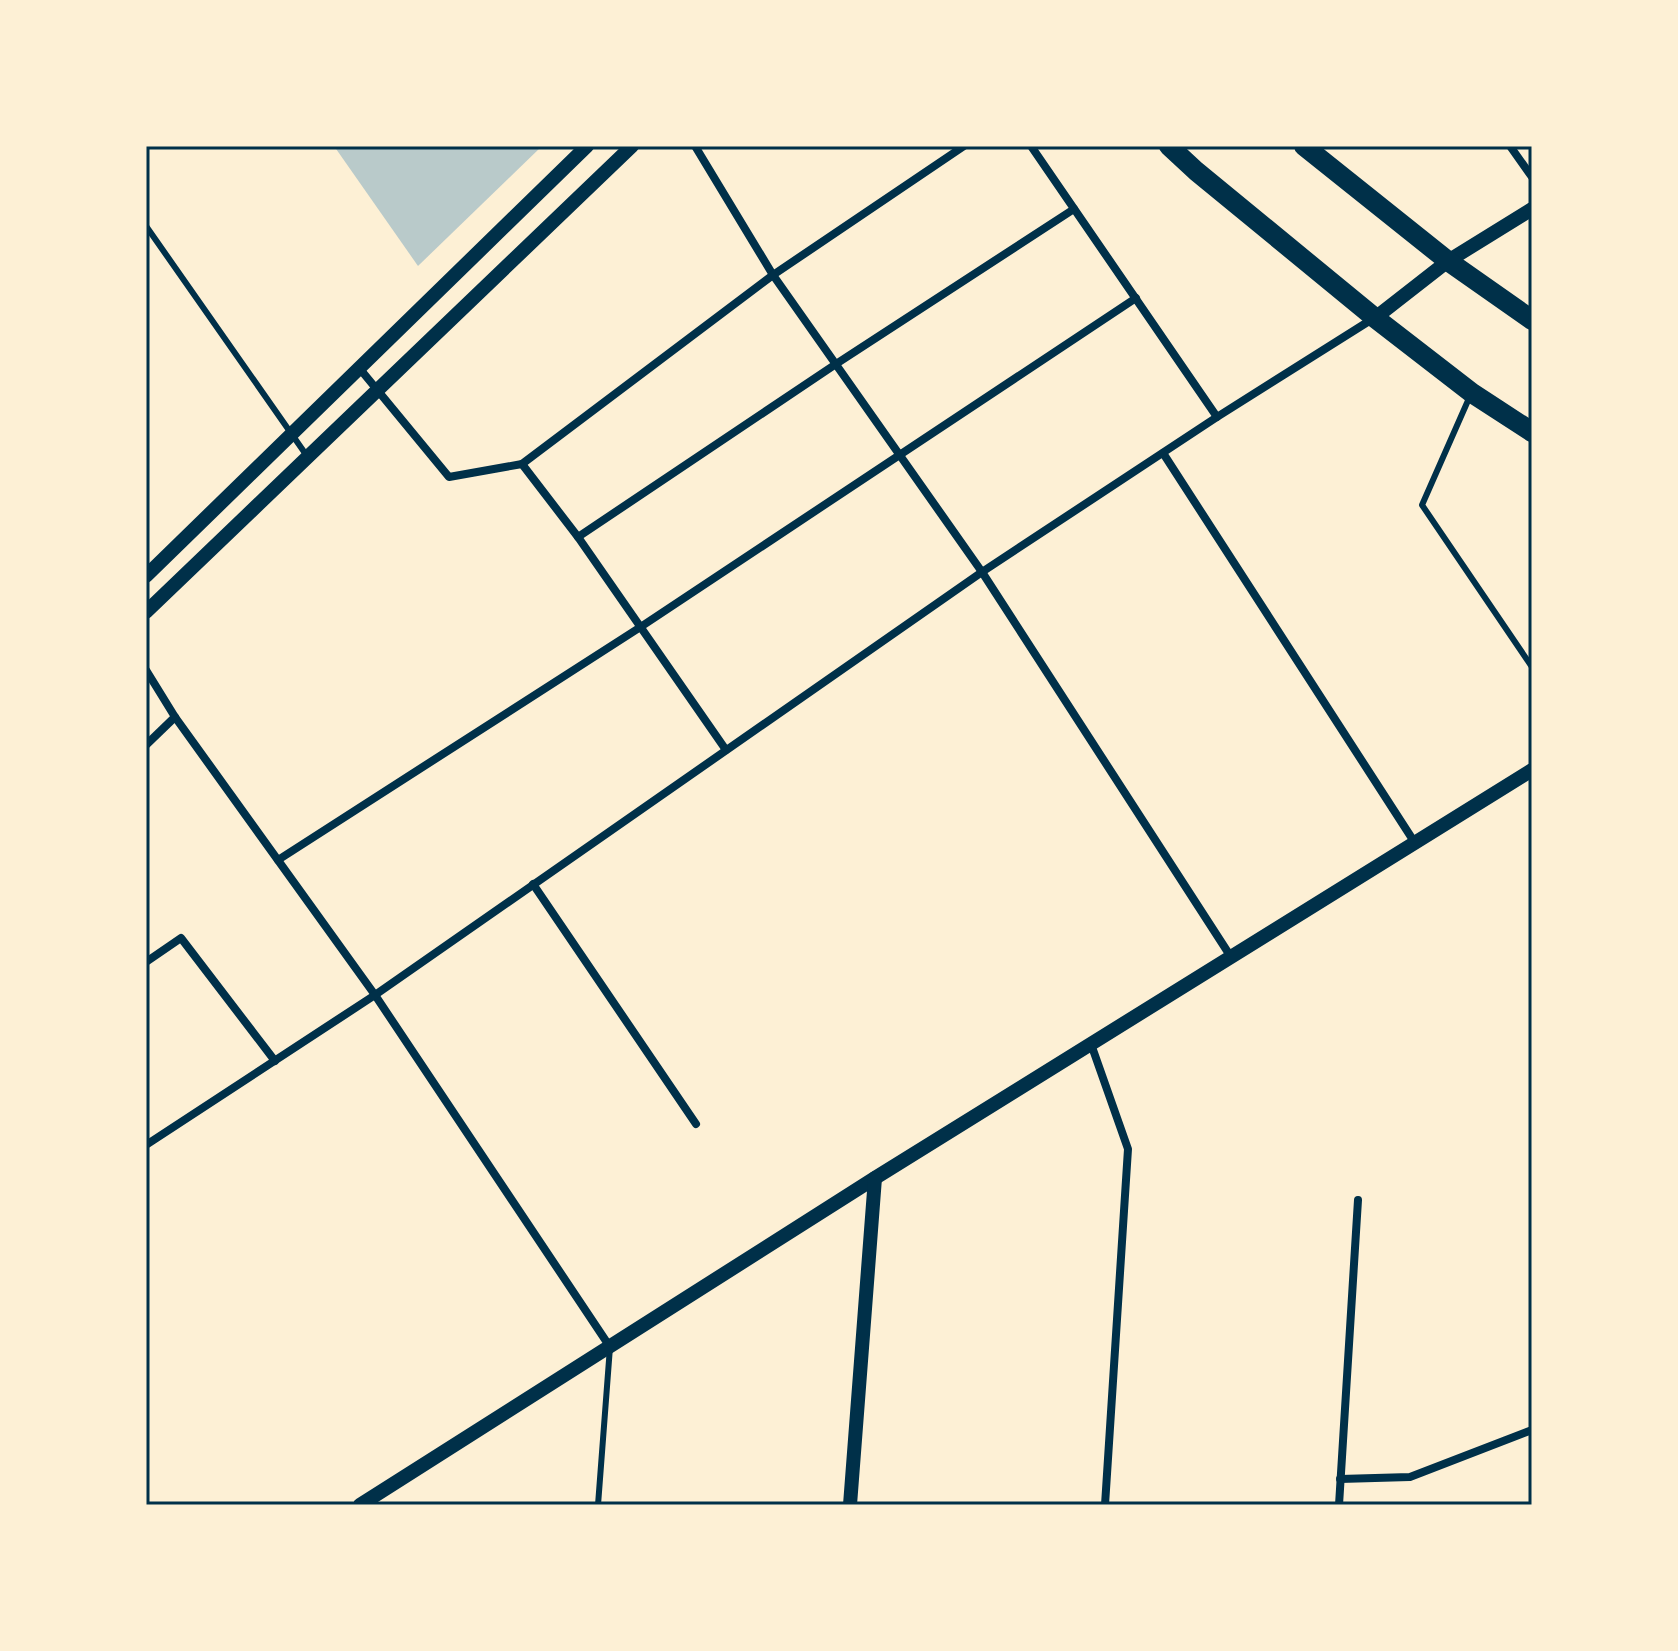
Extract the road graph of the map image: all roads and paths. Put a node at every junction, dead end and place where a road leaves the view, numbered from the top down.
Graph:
1 (587, 146) edge
2 (632, 146) edge
3 (695, 146) edge
4 (964, 146) edge
5 (1031, 146) edge
6 (1169, 146) edge
7 (1304, 146) edge
8 (1510, 146) edge
9 (1532, 177) edge
10 (1074, 209) junction
11 (1532, 209) edge
12 (146, 226) edge
13 (1448, 261) junction
14 (773, 275) junction
15 (1136, 298) junction
16 (1375, 318) junction
17 (1532, 320) edge
18 (836, 364) junction
19 (360, 369) junction
20 (377, 391) junction
21 (1472, 393) junction
22 (1217, 417) junction
23 (1532, 432) edge
24 (293, 436) junction
25 (1163, 453) junction
26 (899, 454) junction
27 (309, 459) junction
28 (522, 464) junction
29 (578, 537) junction
30 (982, 572) junction
31 (147, 573) edge
32 (146, 612) edge
33 (639, 628) junction
34 (1532, 667) edge
35 (146, 670) edge
36 (175, 717) junction
37 (146, 745) edge
38 (726, 750) junction
39 (1532, 770) edge
40 (1415, 843) junction
41 (278, 860) junction
42 (533, 884) junction
43 (1231, 957) junction
44 (146, 962) edge
45 (375, 995) junction
46 (1091, 1044) junction
47 (275, 1061) junction
48 (696, 1124) dead end
49 (146, 1145) edge
50 (875, 1178) junction
51 (1358, 1200) dead end
52 (610, 1347) junction
53 (1532, 1430) edge
54 (1340, 1479) junction
55 (360, 1505) edge
56 (598, 1505) edge
57 (850, 1505) edge
58 (1105, 1505) edge
59 (1339, 1505) edge

1 - 19 street
2 - 20 street
3 - 14 street
4 - 14 street
5 - 10 street
6 - 16 main road
7 - 13 main road
8 - 9 street
10 - 15 street
10 - 18 street
11 - 13 street
12 - 24 lane
13 - 16 street
13 - 17 main road
14 - 18 street
14 - 28 street
15 - 22 street
15 - 26 street
16 - 21 main road
16 - 22 street
18 - 26 street
18 - 29 street
19 - 20 street
19 - 24 street
20 - 27 street
20 - 28 street
21 - 23 main road
21 - 34 lane
22 - 25 street
24 - 27 lane
24 - 31 street
25 - 30 street
25 - 40 street
26 - 30 street
26 - 33 street
27 - 32 street
28 - 29 street
29 - 33 street
30 - 38 street
30 - 43 street
33 - 38 street
33 - 41 street
35 - 36 street
36 - 37 street
36 - 41 street
38 - 42 street
39 - 40 street
40 - 43 street
41 - 45 street
42 - 45 street
42 - 48 street
43 - 46 street
44 - 47 street
45 - 47 street
45 - 52 street
46 - 50 street
46 - 58 street
47 - 49 street
50 - 52 street
50 - 57 street
51 - 54 street
52 - 55 street
52 - 56 lane
53 - 54 street
54 - 59 street

